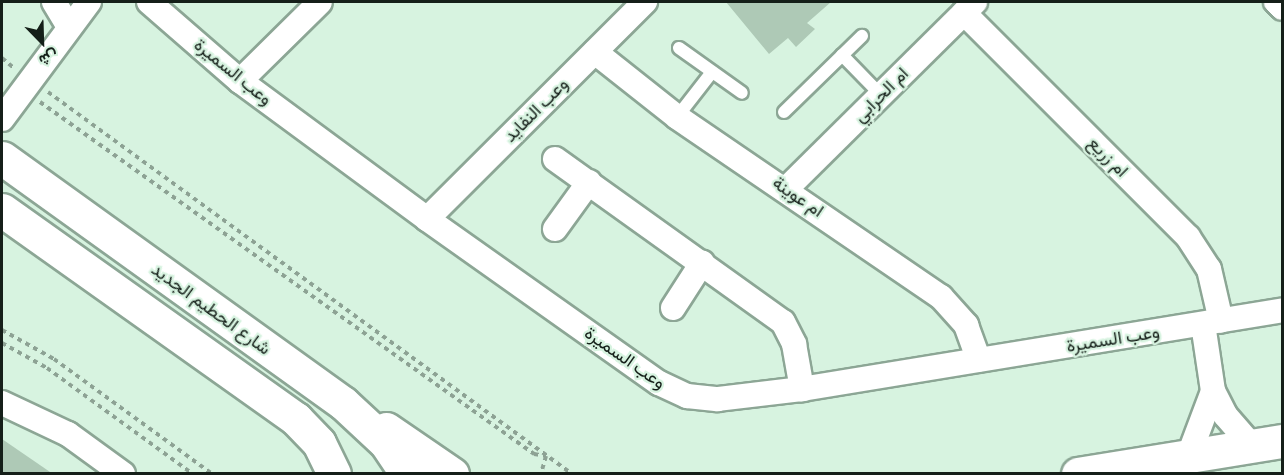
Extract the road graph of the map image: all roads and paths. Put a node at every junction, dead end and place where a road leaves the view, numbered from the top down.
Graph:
1 (54, 2) edge
2 (89, 2) edge
3 (149, 2) edge
4 (320, 2) edge
5 (645, 2) edge
6 (1276, 2) edge
7 (970, 7) edge
8 (1282, 8) edge
9 (67, 24) junction
10 (862, 36) dead end
11 (679, 48) dead end
12 (595, 52) junction
13 (842, 55) junction
14 (712, 72) junction
15 (240, 81) junction
16 (25, 83) junction
17 (742, 93) dead end
18 (881, 95) junction
19 (784, 112) dead end
20 (677, 117) junction
21 (2, 119) edge
22 (2, 158) edge
23 (555, 159) dead end
24 (589, 182) junction
25 (786, 189) junction
26 (2, 210) edge
27 (427, 219) junction
28 (555, 229) dead end
29 (702, 263) junction
30 (673, 308) dead end
31 (1282, 310) edge
32 (1212, 322) junction
33 (2, 330) edge
34 (2, 343) edge
35 (979, 360) junction
36 (801, 389) junction
37 (1213, 391) junction
38 (2, 403) edge
39 (342, 403) junction
40 (1267, 444) edge
41 (1189, 455) junction
42 (546, 456) junction
43 (123, 474) edge
44 (193, 474) edge
45 (212, 474) edge
46 (334, 474) edge
47 (407, 474) edge
48 (452, 474) edge
49 (541, 474) edge
50 (572, 474) edge
51 (1078, 474) edge

1 - 9 street
2 - 9 street
3 - 15 street, وعب السميرة
4 - 15 street
5 - 12 street, وعب النفايد
6 - 8 street
7 - 18 street, ام الحرابي
7 - 32 street, ام زريع
9 - 16 street
10 - 13 lane
11 - 14 lane
12 - 20 street, ام عوينة
12 - 27 street, وعب النفايد
13 - 18 lane
13 - 19 lane
14 - 17 lane
14 - 20 lane
15 - 27 street, وعب السميرة
16 - 21 street
16 - 42 path
16 - 42 path
18 - 25 street, ام الحرابي
20 - 25 street, ام عوينة
22 - 39 main road, شارع الحطيم الجديد
23 - 24 street
24 - 28 street
24 - 29 street
25 - 35 street, ام عوينة
26 - 46 main road
27 - 36 street, وعب السميرة
29 - 30 street
29 - 36 street
31 - 32 street, وعب السميرة
32 - 35 street, وعب السميرة
32 - 37 street
33 - 45 path
34 - 44 path
35 - 36 street, وعب السميرة
37 - 40 street
37 - 41 street
38 - 43 street
39 - 47 main road, شارع الحطيم الجديد
39 - 48 main road
40 - 41 main road
41 - 51 main road
42 - 49 path
42 - 50 path

